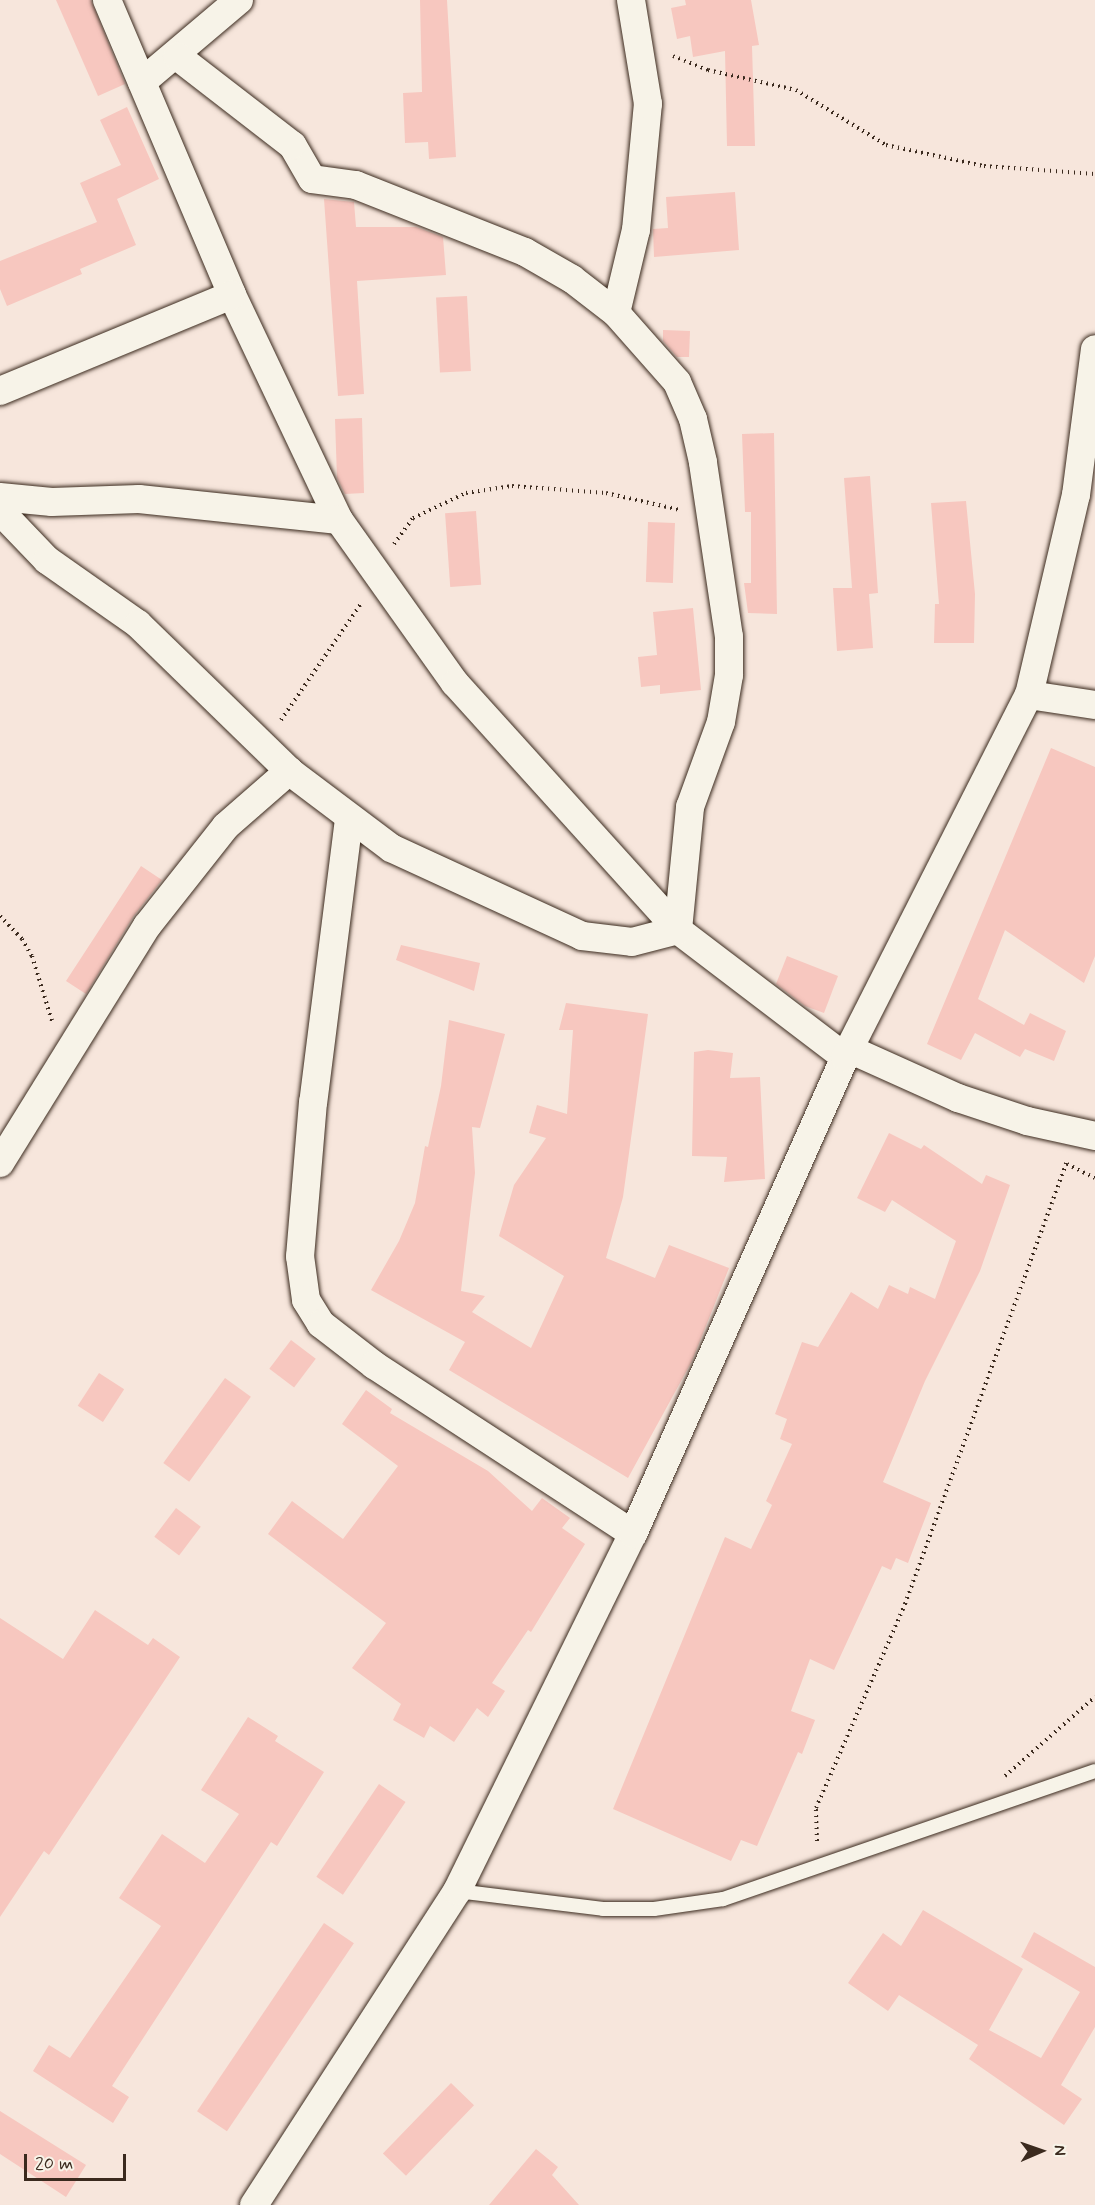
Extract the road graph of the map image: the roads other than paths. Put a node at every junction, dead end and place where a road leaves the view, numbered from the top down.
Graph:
1 (107, 0) edge
2 (239, 0) edge
3 (631, 0) edge
4 (177, 56) junction
5 (142, 82) junction
6 (232, 295) junction
7 (616, 313) junction
8 (1095, 349) edge
9 (0, 391) edge
10 (0, 497) edge
11 (0, 511) edge
12 (339, 520) junction
13 (1029, 695) junction
14 (1095, 705) edge
15 (289, 771) junction
16 (349, 819) junction
17 (678, 930) junction
18 (847, 1053) junction
19 (1086, 1135) edge
20 (0, 1163) edge
21 (633, 1534) junction
22 (1095, 1771) edge
23 (457, 1891) junction
24 (254, 2205) edge

1 - 5 street
2 - 4 street
3 - 7 street
4 - 5 street
4 - 7 street
5 - 6 street
6 - 9 street
6 - 12 street
7 - 17 street
8 - 13 street
10 - 12 street
11 - 15 street
12 - 17 street
13 - 14 street
13 - 18 street
15 - 16 street
15 - 20 street
16 - 17 street
16 - 21 street
17 - 18 street
18 - 19 street
18 - 21 street
21 - 23 street
22 - 23 lane
23 - 24 street

